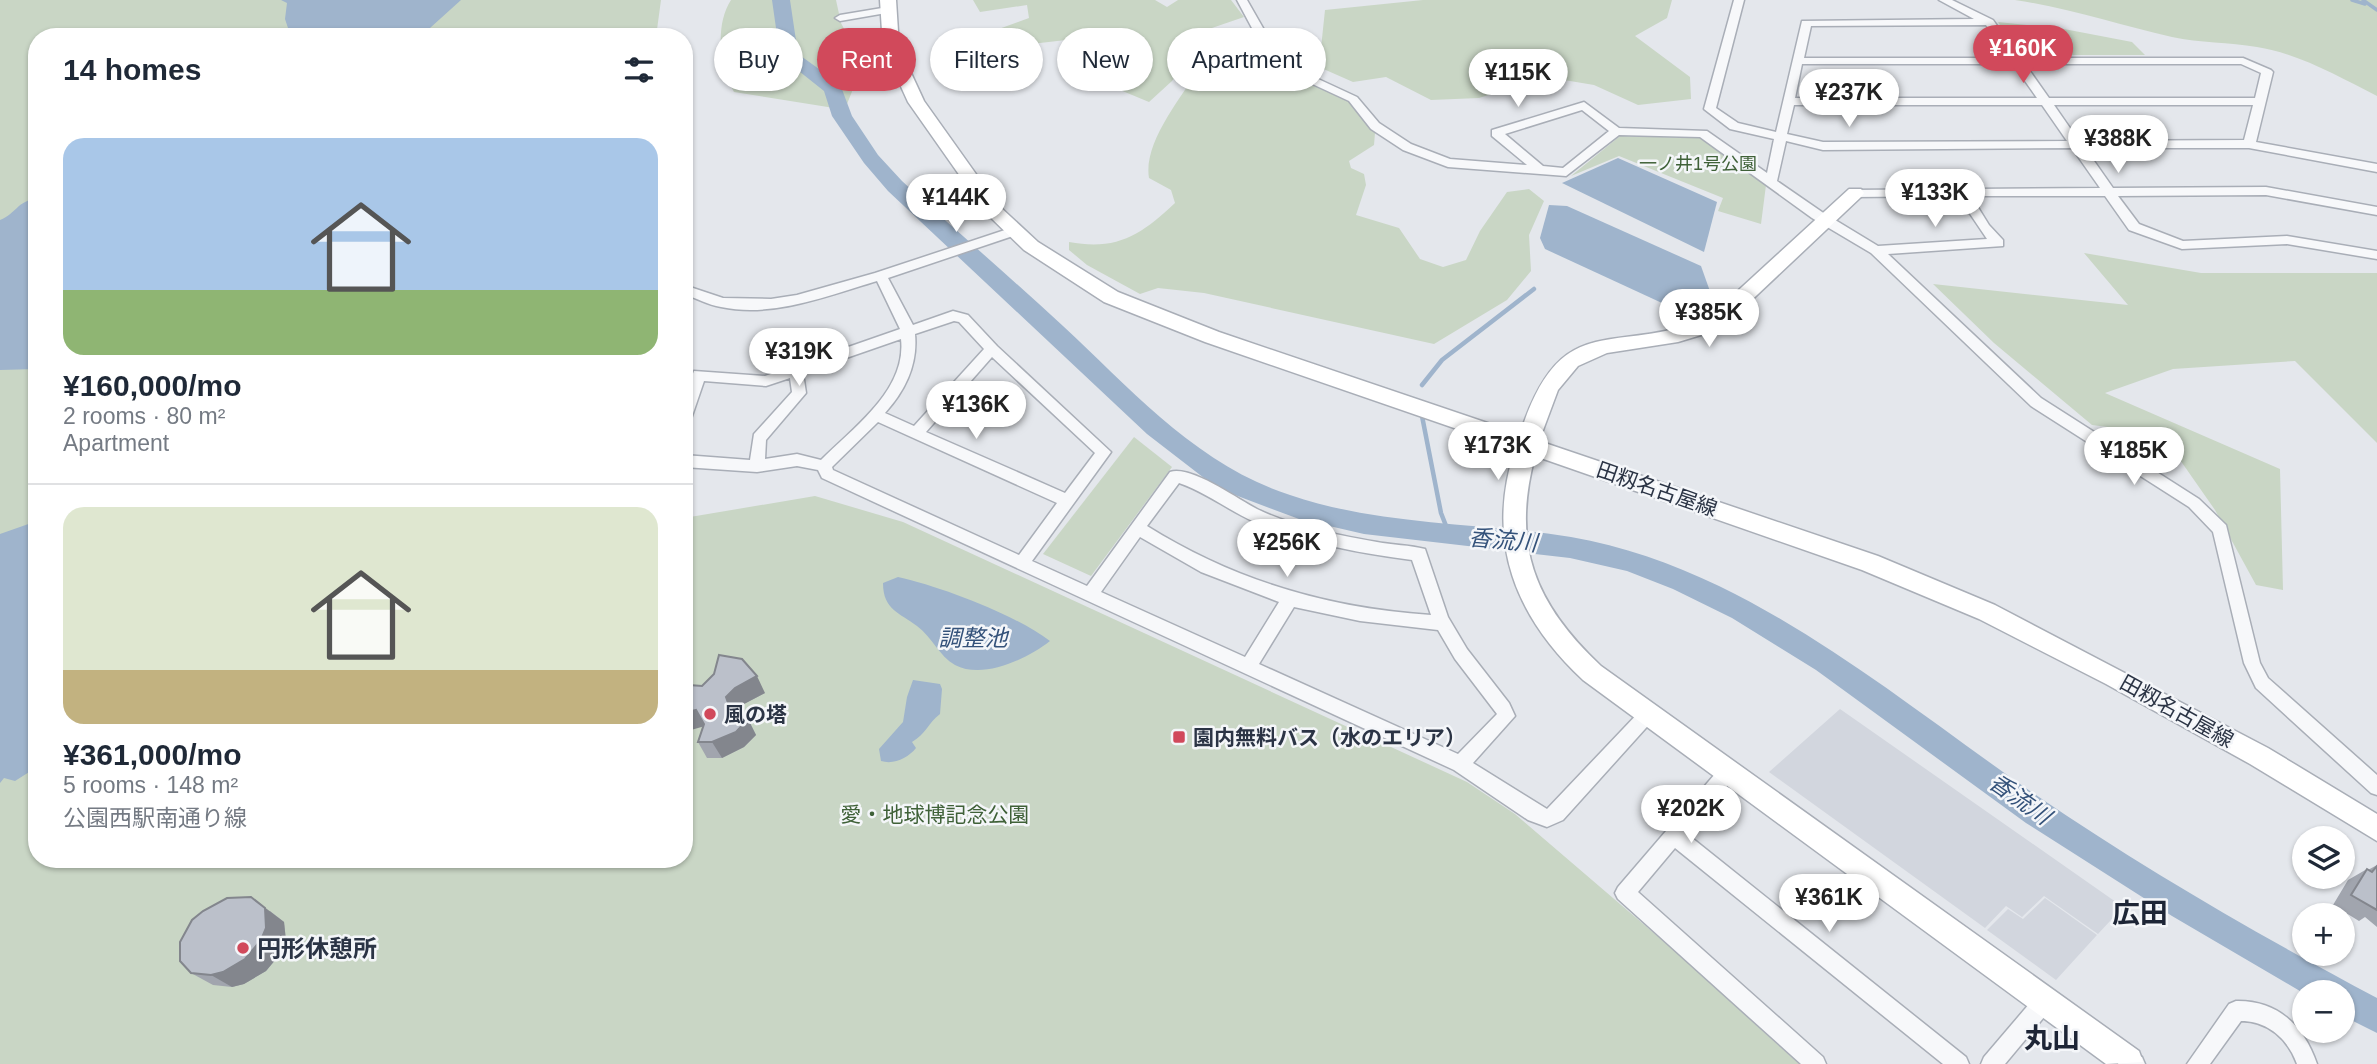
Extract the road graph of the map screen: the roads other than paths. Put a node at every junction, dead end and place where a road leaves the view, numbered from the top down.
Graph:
1 (1242, 0) edge
2 (1739, 0) edge
3 (1944, 0) edge
4 (888, 5) edge
5 (840, 18) dead end
6 (1989, 22) junction
7 (1798, 61) junction
8 (2015, 61) junction
9 (2044, 101) junction
10 (2258, 101) junction
11 (1789, 102) junction
12 (1616, 131) junction
13 (1780, 137) junction
14 (2249, 144) junction
15 (2076, 145) junction
16 (2377, 168) edge
17 (1539, 169) junction
18 (1771, 181) junction
19 (1962, 192) junction
20 (2109, 192) junction
21 (1855, 193) joint
22 (2377, 211) edge
23 (1825, 218) junction
24 (1014, 231) junction
25 (1876, 250) junction
26 (2377, 255) edge
27 (880, 276) junction
28 (693, 292) edge
29 (908, 331) junction
30 (992, 349) junction
31 (796, 371) junction
32 (693, 393) edge
33 (875, 415) junction
34 (915, 434) junction
35 (1527, 444) junction
36 (693, 462) edge
37 (757, 466) junction
38 (824, 466) junction
39 (1065, 500) junction
40 (1136, 527) junction
41 (1021, 564) junction
42 (1090, 594) junction
43 (1290, 599) junction
44 (1440, 623) junction
45 (1249, 665) junction
46 (1648, 714) junction
47 (1460, 764) junction
48 (1727, 773) junction
49 (2377, 787) edge
50 (2377, 829) edge
51 (1674, 835) junction
52 (2043, 1003) junction
53 (2131, 1063) edge
54 (1816, 1064) edge
55 (1959, 1064) edge
56 (1991, 1064) edge
57 (2197, 1064) edge
58 (2307, 1064) edge

1 - 17 street
2 - 13 street
3 - 6 street
4 - 5 street
4 - 24 main road, 田籾名古屋線
6 - 7 street
6 - 8 street
7 - 8 street
7 - 11 street
8 - 9 street
8 - 10 street
9 - 10 street
9 - 11 street
9 - 15 street
10 - 14 street
11 - 13 street
12 - 17 street
12 - 17 street
12 - 18 street
13 - 15 street
13 - 18 street
14 - 15 street
14 - 16 street
15 - 20 street
18 - 23 street
19 - 20 street
19 - 21 street
19 - 25 street
20 - 22 street
20 - 26 street
21 - 23 main road
23 - 25 street
23 - 35 main road
24 - 27 street
24 - 35 main road, 田籾名古屋線
25 - 49 street
27 - 28 street
27 - 29 street
29 - 30 street
29 - 31 street
29 - 33 street
30 - 34 street
30 - 39 street
31 - 32 street
31 - 37 street
33 - 34 street
33 - 38 street
34 - 39 street
35 - 46 main road
35 - 50 main road, 田籾名古屋線
36 - 37 street
37 - 38 street
38 - 41 street
39 - 41 street
40 - 42 street
40 - 43 street
40 - 44 street
41 - 42 street
42 - 45 street
43 - 44 street
43 - 45 street
44 - 47 street
45 - 47 street
46 - 47 street
46 - 48 main road
48 - 51 street
48 - 52 main road
51 - 54 street
51 - 55 street
52 - 53 main road
52 - 56 street
57 - 58 street

